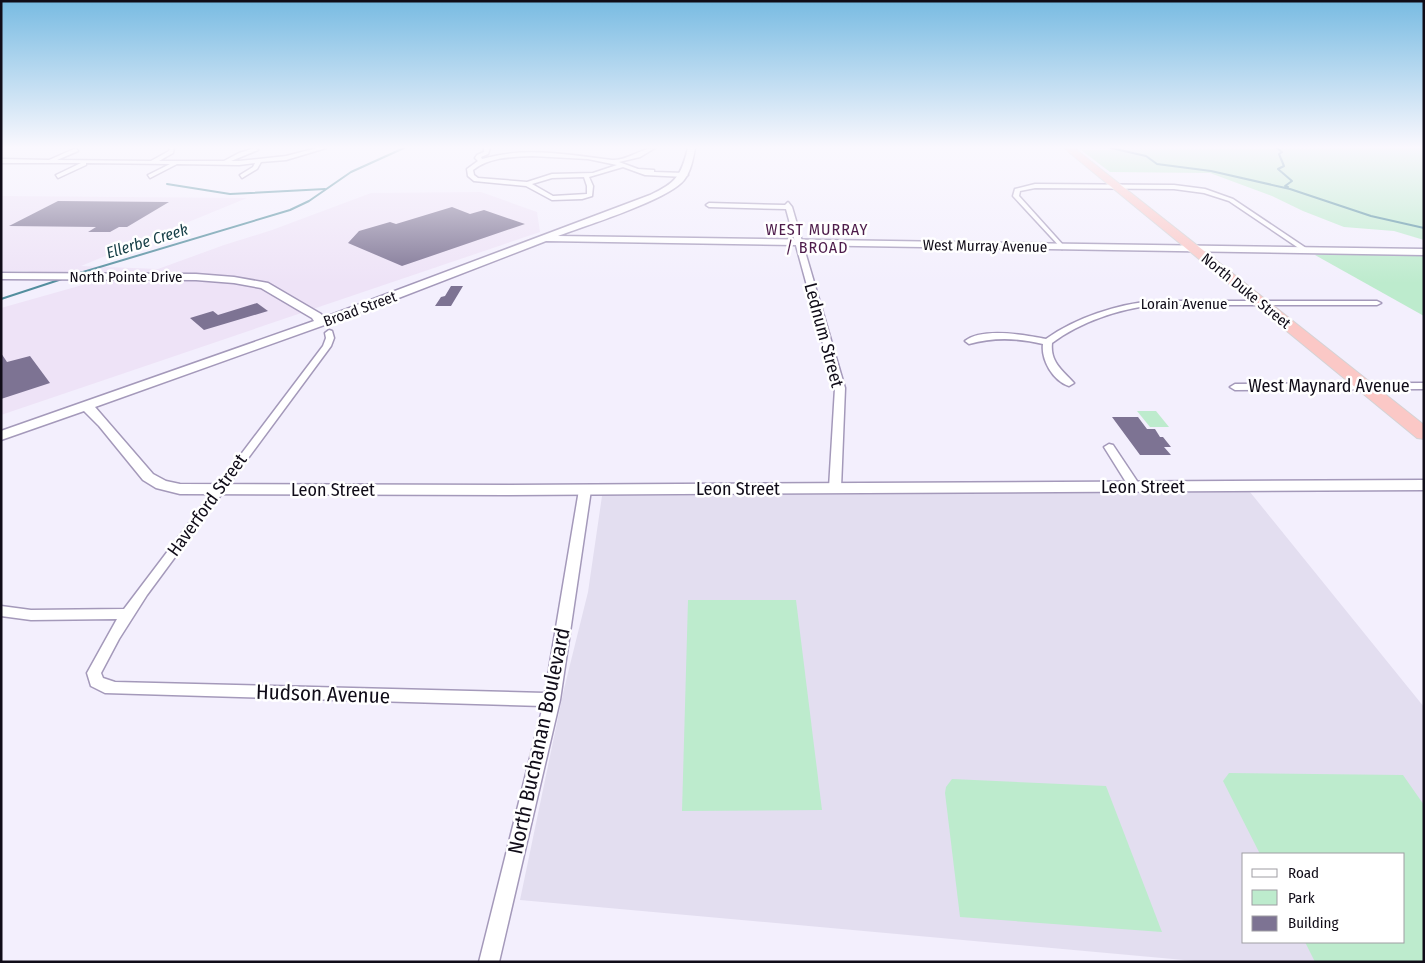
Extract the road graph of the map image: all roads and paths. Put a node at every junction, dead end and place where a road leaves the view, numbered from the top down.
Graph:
1 (543, 193) edge
2 (590, 193) edge
3 (662, 193) edge
4 (1015, 193) edge
5 (1124, 193) edge
6 (1213, 193) edge
7 (709, 205) dead end
8 (547, 239) junction
9 (799, 244) junction
10 (1062, 247) junction
11 (1193, 249) junction
12 (1306, 250) junction
13 (1424, 252) edge
14 (1, 276) edge
15 (1262, 304) junction
16 (1377, 304) dead end
17 (324, 328) junction
18 (969, 341) dead end
19 (1048, 342) junction
20 (1069, 383) dead end
21 (1363, 386) junction
22 (1424, 386) edge
23 (1235, 387) dead end
24 (88, 406) junction
25 (1424, 434) edge
26 (1, 436) edge
27 (1110, 447) dead end
28 (1424, 485) edge
29 (1136, 487) junction
30 (835, 488) junction
31 (218, 490) junction
32 (585, 490) junction
33 (1, 611) edge
34 (127, 614) junction
35 (96, 682) joint
36 (552, 700) junction
37 (489, 962) edge

1 - 2 street
3 - 8 street, Broad Street
4 - 10 street
5 - 11 highway, North Duke Street
6 - 12 street
7 - 9 street, Lednum Street
8 - 9 street, West Murray Avenue
8 - 17 street, Broad Street
9 - 10 street, West Murray Avenue
9 - 30 street, Lednum Street
10 - 11 street, West Murray Avenue
11 - 12 street, West Murray Avenue
11 - 15 highway, North Duke Street
12 - 13 street, West Murray Avenue
14 - 17 street, North Pointe Drive
15 - 16 street, Lorain Avenue
15 - 19 street, Lorain Avenue
15 - 21 highway, North Duke Street
17 - 24 street, Broad Street
17 - 31 street, Haverford Street
18 - 19 street
19 - 20 street
21 - 22 street, West Maynard Avenue
21 - 23 street, West Maynard Avenue
21 - 25 highway, North Duke Street
24 - 26 street, Broad Street
24 - 31 street, Leon Street
27 - 29 street
28 - 29 street, Leon Street
29 - 30 street, Leon Street
30 - 32 street, Leon Street
31 - 32 street, Leon Street
31 - 34 street, Haverford Street
32 - 36 street, North Buchanan Boulevard
33 - 34 street
34 - 35 street, Haverford Street
35 - 36 street, Hudson Avenue
36 - 37 street, North Buchanan Boulevard

